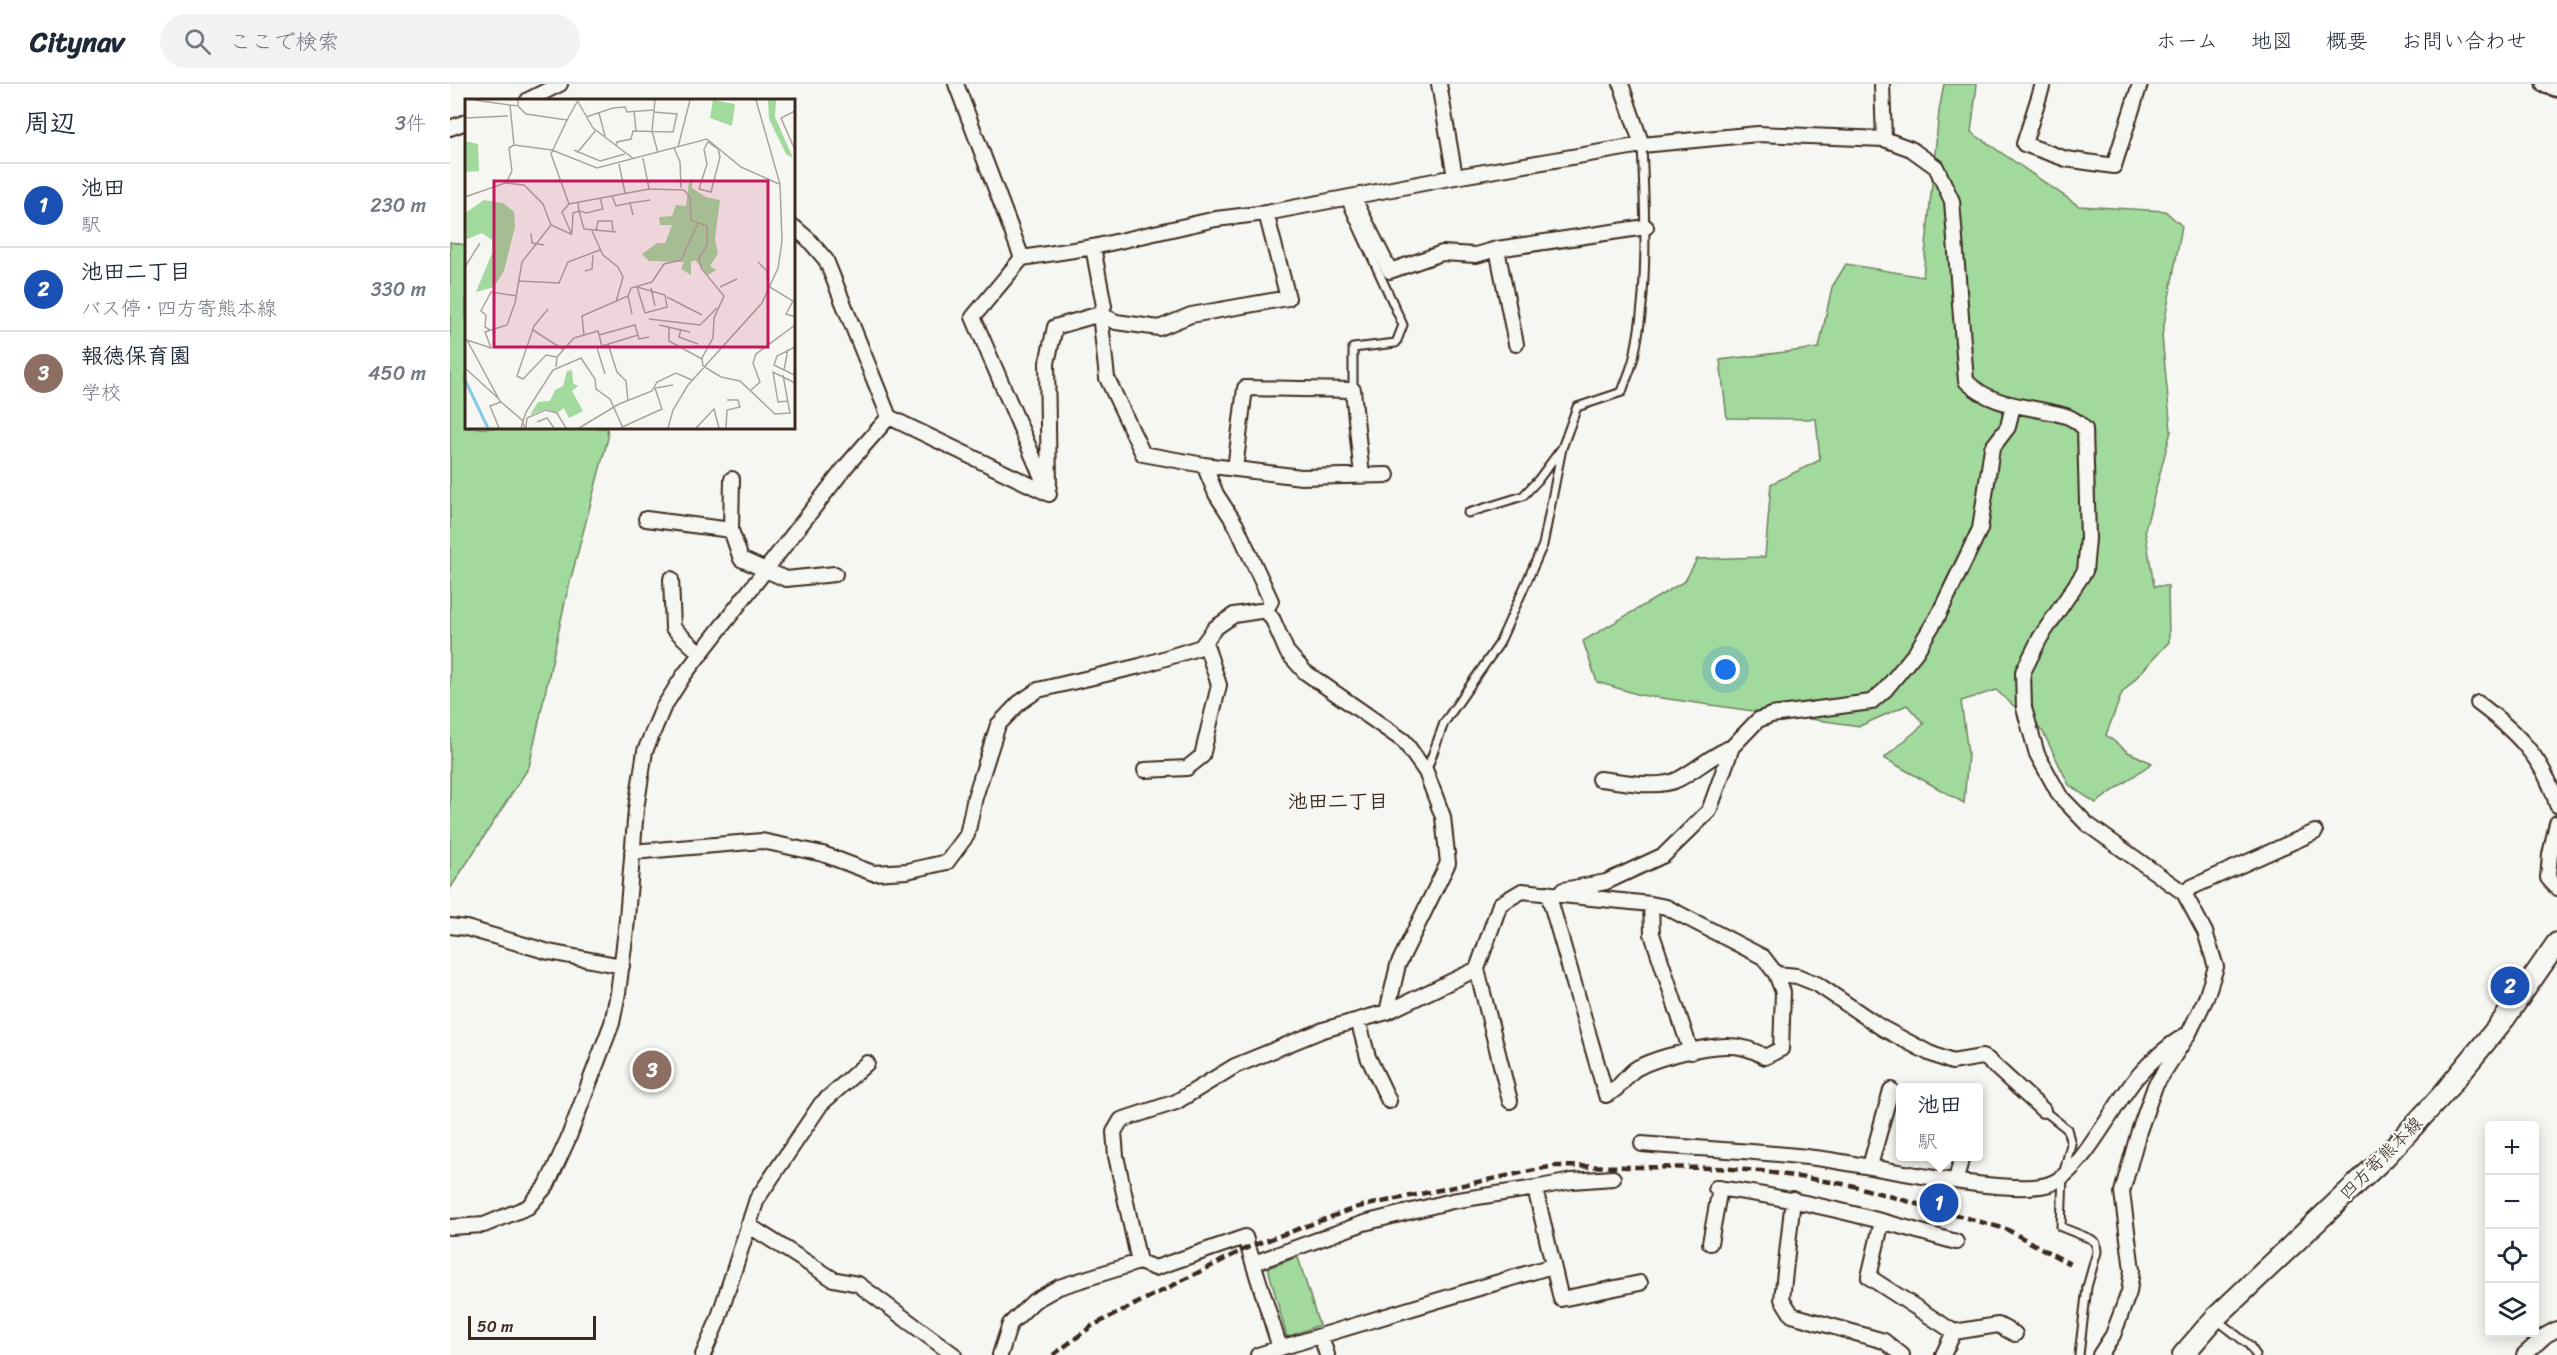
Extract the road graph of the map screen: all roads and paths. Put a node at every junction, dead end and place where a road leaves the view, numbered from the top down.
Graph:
1 (560, 84) edge
2 (956, 84) edge
3 (1439, 84) edge
4 (1621, 84) edge
5 (1882, 84) edge
6 (2043, 84) edge
7 (2140, 84) edge
8 (2545, 84) edge
9 (2557, 88) edge
10 (531, 99) edge
11 (465, 122) edge
12 (450, 128) edge
13 (1884, 139) junction
14 (1642, 145) junction
15 (1455, 177) junction
16 (1349, 198) junction
17 (1266, 213) junction
18 (1646, 227) junction
19 (795, 228) edge
20 (1093, 248) junction
21 (1497, 249) junction
22 (1022, 258) junction
23 (1100, 314) junction
24 (1516, 344) dead end
25 (1353, 390) junction
26 (2013, 405) junction
27 (889, 417) junction
28 (1562, 448) junction
29 (1204, 465) junction
30 (1236, 469) junction
31 (1388, 475) dead end
32 (1362, 476) junction
33 (732, 479) dead end
34 (1049, 494) junction
35 (1468, 513) dead end
36 (646, 519) dead end
37 (731, 530) junction
38 (766, 569) junction
39 (835, 574) dead end
40 (671, 579) dead end
41 (1266, 610) junction
42 (1205, 642) junction
43 (701, 654) junction
44 (2478, 703) dead end
45 (1732, 747) junction
46 (1145, 770) dead end
47 (1426, 772) junction
48 (1599, 779) dead end
49 (2557, 805) edge
50 (2557, 823) edge
51 (2315, 832) dead end
52 (632, 852) junction
53 (2557, 888) edge
54 (1548, 893) junction
55 (2184, 893) junction
56 (1651, 904) junction
57 (450, 926) edge
58 (2557, 943) edge
59 (622, 966) junction
60 (1477, 969) junction
61 (1776, 974) junction
62 (1387, 1012) junction
63 (1358, 1020) junction
64 (2189, 1033) junction
65 (1691, 1052) junction
66 (867, 1063) dead end
67 (1891, 1090) dead end
68 (1389, 1101) dead end
69 (1510, 1101) dead end
70 (2043, 1110) joint
71 (1642, 1144) dead end
72 (1961, 1161) edge
73 (1870, 1166) junction
74 (2063, 1175) junction
75 (1613, 1178) dead end
76 (1956, 1180) junction
77 (1535, 1188) junction
78 (1793, 1199) junction
79 (1882, 1221) junction
80 (748, 1225) junction
81 (450, 1227) edge
82 (1956, 1242) dead end
83 (1710, 1243) dead end
84 (1139, 1262) junction
85 (1254, 1263) junction
86 (1552, 1266) junction
87 (1640, 1283) dead end
88 (2216, 1318) junction
89 (2557, 1329) edge
90 (1954, 1332) junction
91 (2014, 1334) dead end
92 (1321, 1336) junction
93 (1280, 1348) junction
94 (703, 1355) edge
95 (954, 1355) edge
96 (1000, 1355) edge
97 (1258, 1355) edge
98 (1327, 1355) edge
99 (1902, 1355) edge
100 (1943, 1355) edge
101 (2079, 1355) edge
102 (2100, 1355) edge
103 (2183, 1355) edge
104 (2256, 1355) edge
105 (2524, 1355) edge

1 - 10 street
2 - 22 street
3 - 15 street
4 - 14 street
5 - 13 street
6 - 7 street
8 - 9 street
11 - 12 street
13 - 14 street
13 - 26 street
14 - 15 street
14 - 18 lane
15 - 16 street
16 - 17 street
16 - 21 street
16 - 25 lane
17 - 20 street
17 - 23 street
18 - 21 street
18 - 28 lane
19 - 27 street
20 - 22 street
20 - 23 street
21 - 24 street
22 - 34 street
23 - 29 street
23 - 34 street
25 - 30 street
25 - 32 street
26 - 45 street
26 - 55 street
27 - 34 street
27 - 38 street
28 - 35 lane
28 - 47 lane
29 - 30 street
29 - 41 street
30 - 32 street
31 - 32 street
33 - 37 street
36 - 37 street
37 - 38 street
38 - 39 street
38 - 43 street
40 - 43 street
41 - 42 street
41 - 47 street
42 - 46 street
42 - 52 street
43 - 52 street
44 - 49 street
45 - 48 street
45 - 54 street
47 - 62 street
50 - 53 street
51 - 55 street
52 - 59 street
54 - 56 street
54 - 60 street
54 - 65 street
55 - 64 street
56 - 61 street
56 - 65 street
57 - 59 street
58 - 88 main road, 四方寄熊本線
59 - 81 street
60 - 62 street
60 - 69 street
61 - 65 street
61 - 70 street
62 - 63 street
63 - 68 street
63 - 84 street
64 - 74 street
64 - 102 street
66 - 80 street
67 - 73 street
70 - 74 lane
71 - 73 street
72 - 76 street
73 - 76 street
74 - 76 street
74 - 101 lane
75 - 77 street
77 - 85 street
77 - 86 street
78 - 79 street
78 - 83 street
78 - 99 street
79 - 82 street
79 - 90 street
80 - 94 street
80 - 95 street
84 - 85 street
84 - 96 street
85 - 93 street
86 - 87 street
86 - 92 street
88 - 103 main road, 四方寄熊本線
88 - 104 lane
89 - 105 street
90 - 91 street
90 - 100 street
92 - 93 street
92 - 98 street
93 - 97 street

